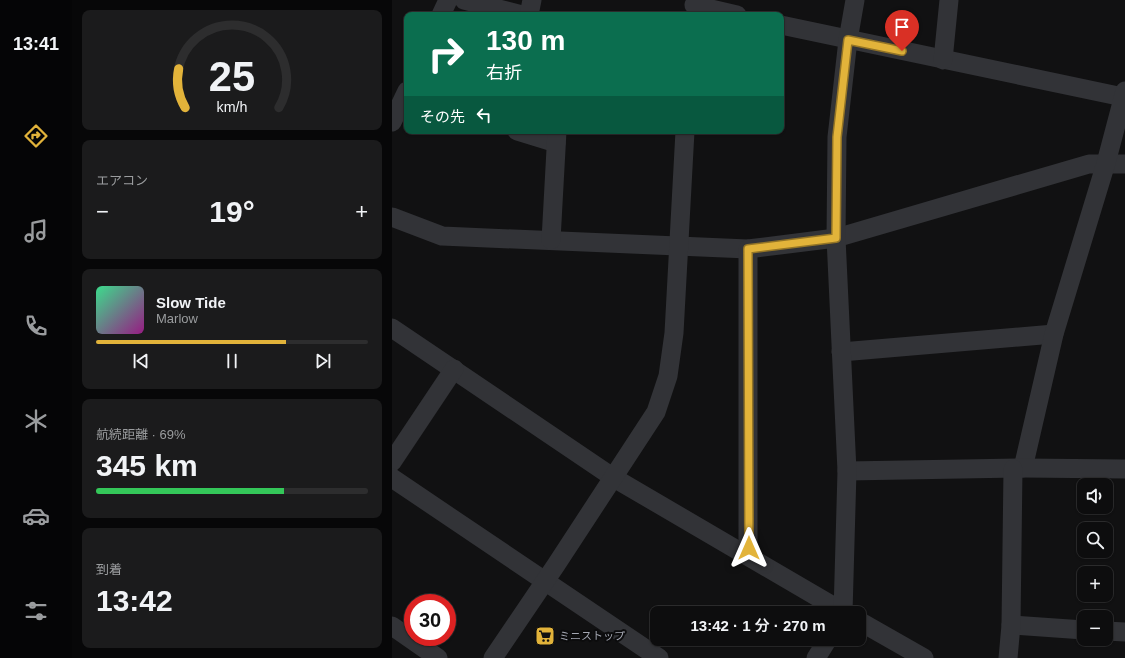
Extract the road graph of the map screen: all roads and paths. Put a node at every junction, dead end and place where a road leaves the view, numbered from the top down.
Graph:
1 (448, 0) edge
2 (464, 0) edge
3 (532, 0) edge
4 (855, 0) edge
5 (949, 0) edge
6 (694, 7) edge
7 (443, 12) edge
8 (510, 12) edge
9 (530, 12) edge
10 (721, 12) edge
11 (784, 26) edge
12 (848, 40) junction
13 (943, 60) junction
14 (1124, 94) edge
15 (404, 99) edge
16 (392, 122) edge
17 (536, 134) edge
18 (685, 134) edge
19 (556, 137) edge
20 (1106, 163) junction
21 (1125, 164) edge
22 (392, 217) edge
23 (836, 238) junction
24 (551, 240) junction
25 (678, 246) junction
26 (748, 249) junction
27 (392, 328) edge
28 (1054, 334) junction
29 (841, 352) junction
30 (454, 369) junction
31 (392, 462) edge
32 (1018, 468) junction
33 (1125, 469) edge
34 (847, 471) junction
35 (392, 478) edge
36 (614, 478) junction
37 (748, 556) junction
38 (545, 582) junction
39 (832, 606) edge
40 (847, 606) edge
41 (1011, 625) junction
42 (392, 626) edge
43 (866, 626) edge
44 (1077, 630) edge
45 (1113, 631) edge
46 (1125, 632) edge
47 (824, 646) edge
48 (438, 658) edge
49 (493, 658) edge
50 (659, 658) edge
51 (816, 658) edge
52 (924, 658) edge
53 (1008, 658) edge

1 - 7 street
2 - 8 street
3 - 9 street
4 - 12 street
5 - 13 street
6 - 10 street
11 - 12 street
12 - 13 street
12 - 23 street
13 - 14 street
14 - 20 street
15 - 16 street
17 - 19 street
18 - 25 street
19 - 24 street
20 - 21 street
20 - 23 street
20 - 28 street
22 - 24 street
23 - 26 street
23 - 29 street
24 - 25 street
25 - 26 street
25 - 36 street
26 - 37 street
27 - 30 street
28 - 29 street
28 - 32 street
29 - 34 street
30 - 31 street
30 - 36 street
32 - 33 street
32 - 34 street
32 - 41 street
34 - 40 street
35 - 38 street
36 - 37 street
36 - 38 street
37 - 39 street
38 - 49 street
38 - 50 street
41 - 44 street
41 - 53 street
42 - 48 street
43 - 52 street
45 - 46 street
47 - 51 street

